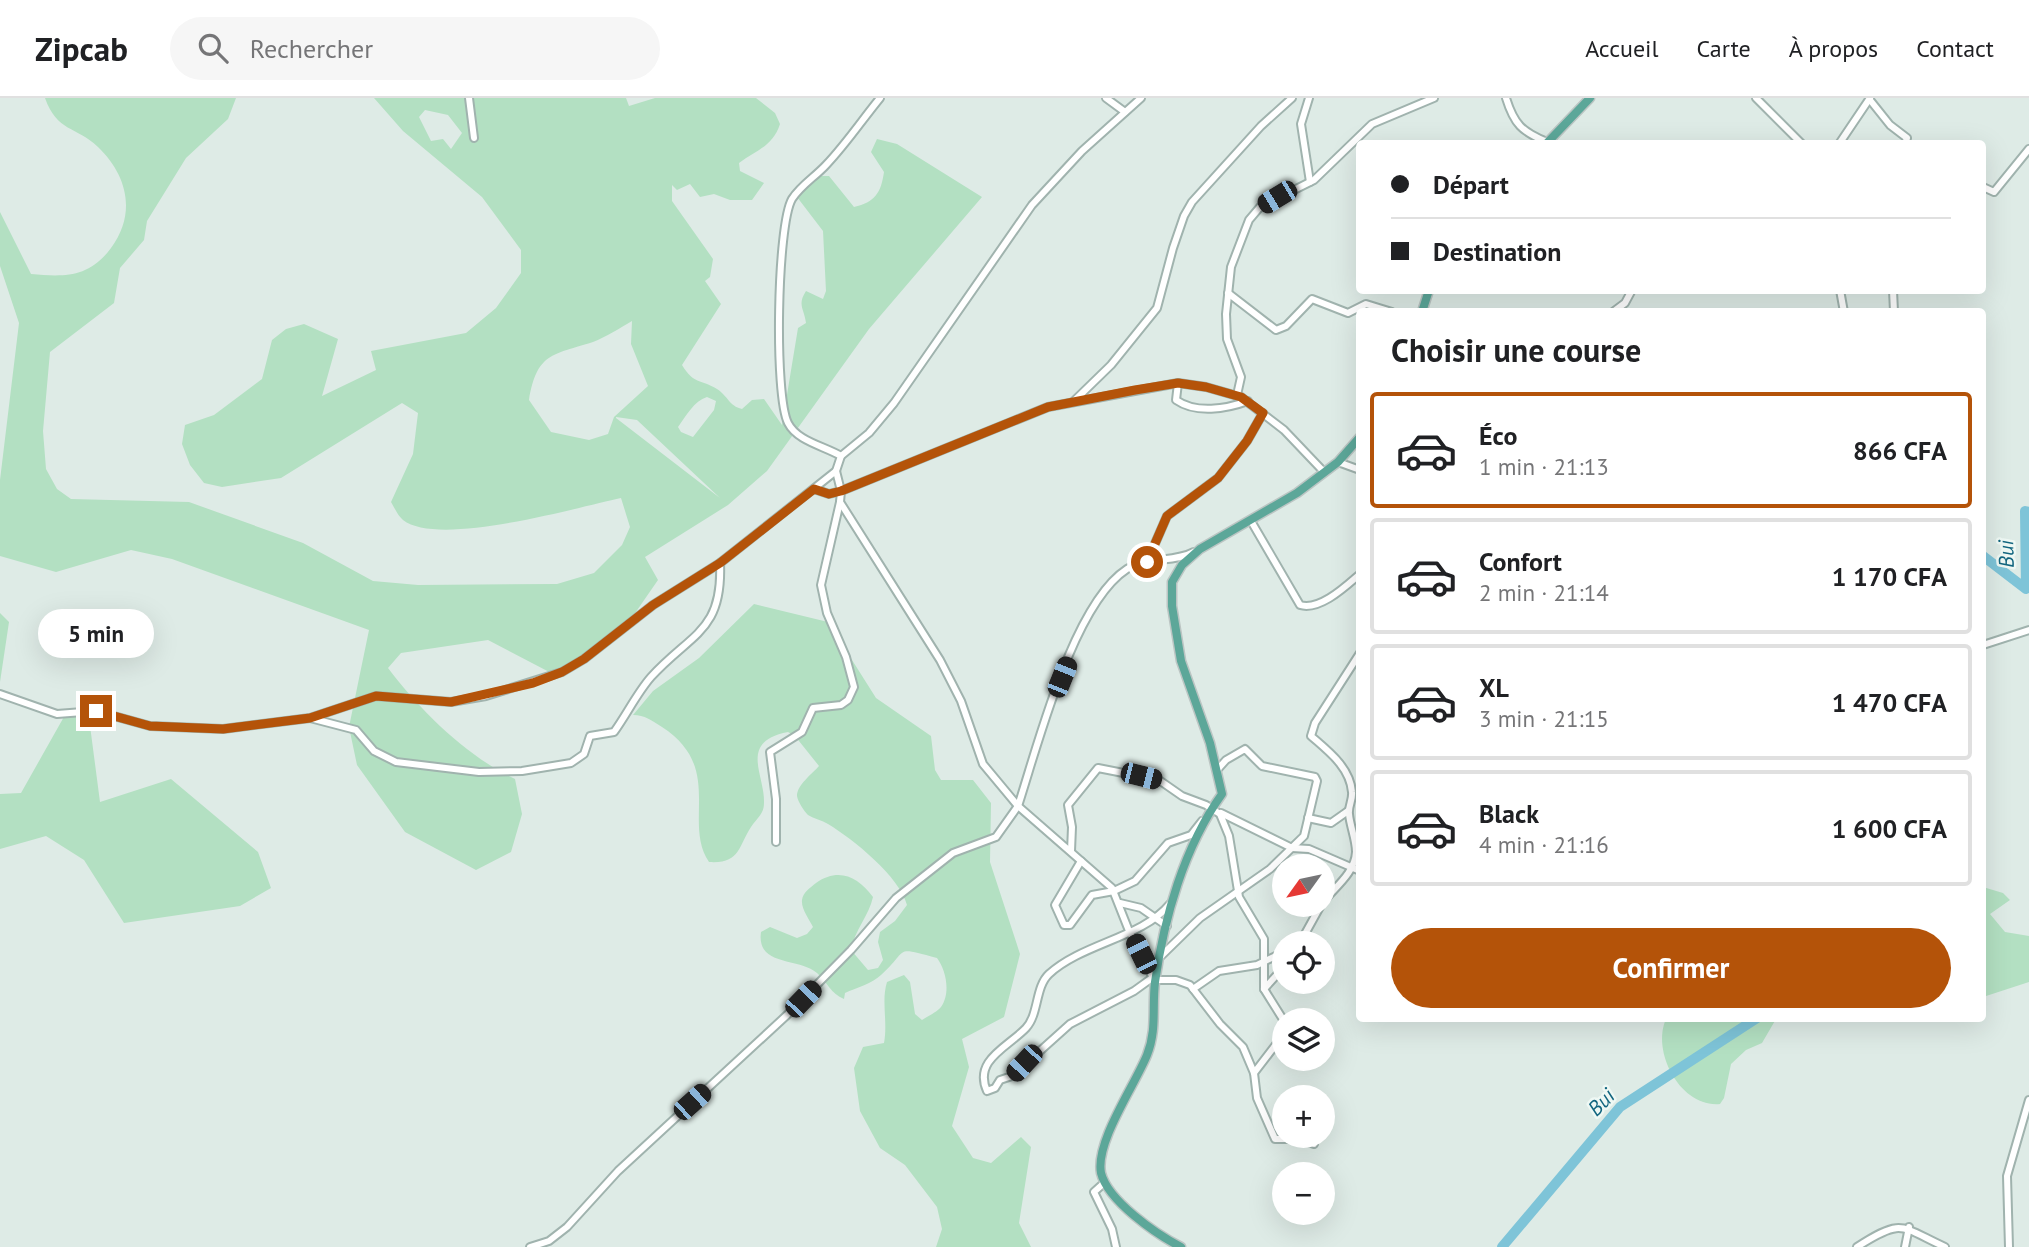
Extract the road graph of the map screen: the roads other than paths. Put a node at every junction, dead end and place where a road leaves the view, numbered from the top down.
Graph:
1 (469, 98) edge
2 (880, 98) edge
3 (1106, 98) edge
4 (1141, 98) edge
5 (1292, 98) edge
6 (1309, 98) edge
7 (1434, 98) edge
8 (1506, 98) edge
9 (1590, 98) edge
10 (1756, 98) edge
11 (1870, 99) edge
12 (1125, 112) junction
13 (474, 138) dead end
14 (1542, 140) edge
15 (1550, 140) edge
16 (1798, 140) edge
17 (1842, 140) edge
18 (1905, 140) edge
19 (2029, 149) edge
20 (1311, 182) junction
21 (1986, 188) edge
22 (1228, 293) junction
23 (1630, 294) edge
24 (1358, 308) edge
25 (1379, 308) edge
26 (1618, 308) edge
27 (1356, 309) edge
28 (1178, 383) junction
29 (1237, 395) junction
30 (1248, 401) junction
31 (1073, 402) junction
32 (1263, 413) junction
33 (1356, 442) edge
34 (841, 456) junction
35 (1339, 462) junction
36 (1356, 468) edge
37 (836, 471) junction
38 (1324, 472) junction
39 (814, 489) junction
40 (841, 491) junction
41 (840, 502) junction
42 (1251, 520) junction
43 (1200, 549) junction
44 (1147, 562) junction
45 (720, 563) junction
46 (1356, 577) edge
47 (2029, 630) edge
48 (1986, 644) edge
49 (1356, 659) edge
50 (0, 694) edge
51 (310, 718) junction
52 (1217, 770) junction
53 (1018, 806) junction
54 (1211, 810) junction
55 (1348, 811) junction
56 (1308, 818) junction
57 (776, 842) dead end
58 (1292, 848) junction
59 (1071, 851) junction
60 (1080, 861) junction
61 (1351, 866) junction
62 (1356, 869) edge
63 (1335, 886) edge
64 (1177, 890) junction
65 (1114, 891) junction
66 (1238, 892) junction
67 (1120, 903) junction
68 (1156, 919) junction
69 (1167, 926) junction
70 (1129, 931) junction
71 (1165, 939) junction
72 (1175, 943) junction
73 (1160, 957) junction
74 (1272, 958) edge
75 (1263, 962) junction
76 (1155, 980) junction
77 (1272, 980) edge
78 (1193, 989) junction
79 (1264, 989) junction
80 (1276, 1008) edge
81 (1272, 1050) edge
82 (1254, 1073) junction
83 (2029, 1103) edge
84 (1272, 1132) edge
85 (1104, 1184) junction
86 (1909, 1227) junction
87 (530, 1247) edge
88 (1115, 1247) edge
89 (1181, 1247) edge
90 (1857, 1247) edge
91 (1905, 1247) edge
92 (1945, 1247) edge
93 (2010, 1247) edge

1 - 13 street
2 - 34 street
3 - 12 street
4 - 12 street
5 - 31 street
6 - 20 street
7 - 20 street
8 - 14 street
9 - 15 main road
10 - 16 street
11 - 17 street
11 - 18 street
12 - 34 street
19 - 21 street
20 - 22 street
22 - 27 street
22 - 29 street
23 - 26 street
24 - 25 street
28 - 29 street
28 - 30 street
28 - 31 street
29 - 30 street
30 - 32 street
31 - 40 street
32 - 38 street
32 - 44 street
33 - 35 main road
34 - 37 street
35 - 36 street
35 - 38 main road
37 - 39 street
37 - 40 street
38 - 42 main road
39 - 40 street
39 - 45 street
40 - 41 street
41 - 53 street
41 - 57 street
42 - 43 main road
42 - 46 street
43 - 44 street
43 - 52 main road
44 - 53 street
45 - 51 street
45 - 51 street
47 - 48 street
49 - 55 street
50 - 51 street
52 - 54 main road
52 - 56 street
53 - 59 street
53 - 87 street
54 - 58 street
54 - 59 street
54 - 64 main road
54 - 65 street
54 - 66 street
55 - 56 street
55 - 61 street
56 - 58 street
58 - 61 street
58 - 66 street
59 - 60 street
60 - 65 street
60 - 65 street
61 - 62 street
61 - 63 street
64 - 68 street
64 - 69 main road
65 - 67 street
66 - 72 street
66 - 75 street
67 - 68 street
67 - 70 street
68 - 69 street
68 - 70 street
69 - 71 main road
70 - 76 street
70 - 76 street
71 - 72 street
71 - 73 main road
72 - 73 street
73 - 76 main road
74 - 75 street
75 - 78 street
75 - 79 street
76 - 78 street
76 - 85 main road
77 - 79 street
78 - 82 street
79 - 80 street
81 - 82 street
82 - 84 street
83 - 93 street
85 - 88 street
85 - 89 main road
86 - 90 street
86 - 91 street
86 - 92 street

